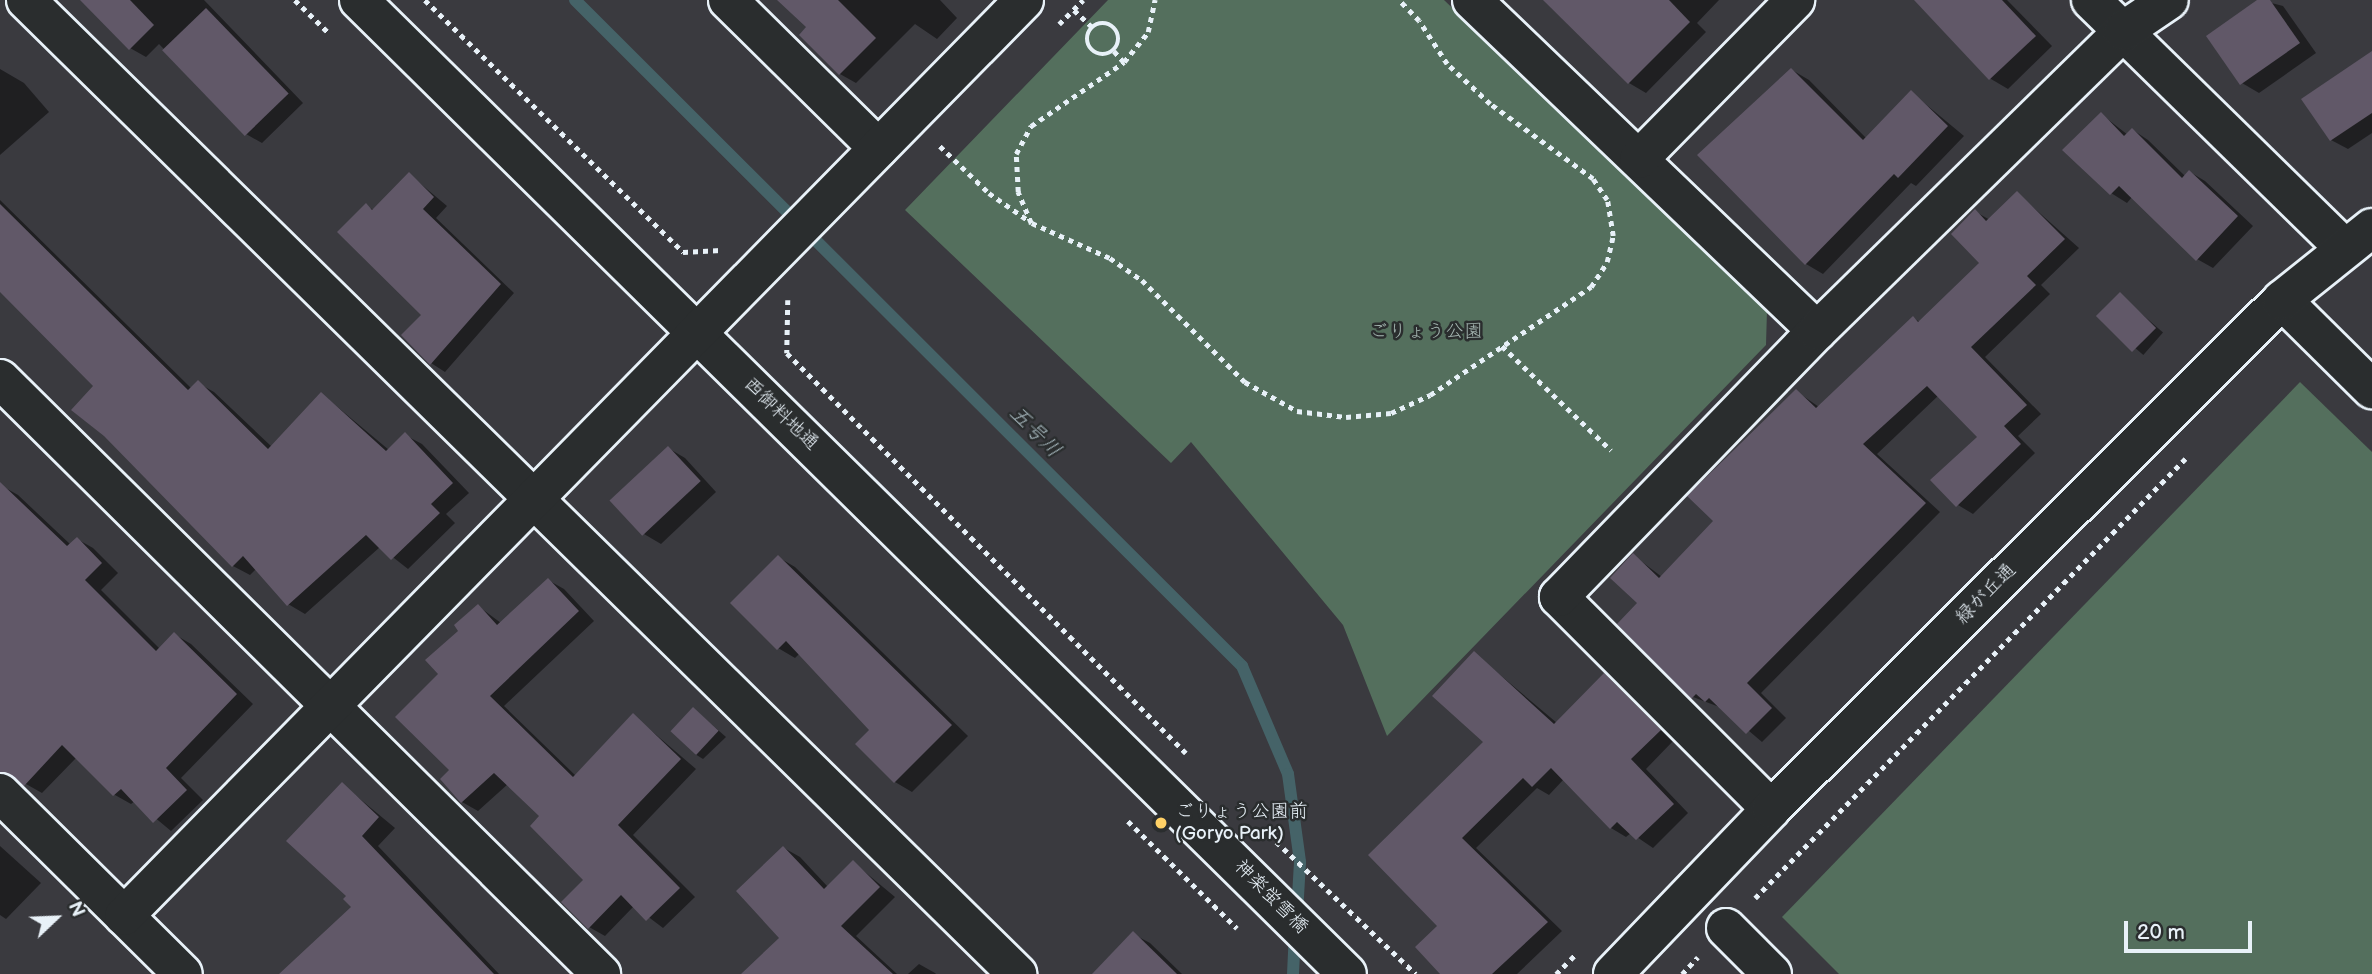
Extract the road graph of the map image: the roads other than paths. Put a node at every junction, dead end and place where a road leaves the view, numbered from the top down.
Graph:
1 (26, 0) edge
2 (359, 0) edge
3 (728, 0) edge
4 (1024, 0) edge
5 (1472, 0) edge
6 (1795, 0) edge
7 (2091, 0) edge
8 (2169, 0) edge
9 (2123, 31) junction
10 (878, 148) junction
11 (1639, 159) junction
12 (2358, 238) edge
13 (2282, 300) junction
14 (1817, 331) junction
15 (696, 332) junction
16 (0, 379) edge
17 (2372, 389) edge
18 (533, 499) junction
19 (330, 706) junction
20 (0, 793) edge
21 (1771, 809) junction
22 (1201, 829) joint
23 (124, 916) junction
24 (1726, 928) road end
25 (1344, 970) edge
26 (183, 974) edge
27 (601, 974) edge
28 (1017, 974) edge
29 (1613, 974) edge
30 (1772, 974) edge

1 - 18 street
2 - 15 street, 西御料地通
3 - 10 street
4 - 10 street
5 - 11 street
6 - 11 street
7 - 9 street
8 - 9 street
9 - 12 street
9 - 14 street
10 - 15 street
11 - 14 street
12 - 13 street, 緑が丘通
13 - 17 street
13 - 21 street, 緑が丘通
14 - 21 street
15 - 18 street
15 - 22 street, 西御料地通
16 - 19 street
18 - 19 street
18 - 28 street
19 - 23 street
19 - 27 street
20 - 23 street
21 - 29 street, 緑が丘通
22 - 25 street, 神楽蛍雪橋
23 - 26 street
24 - 30 street

